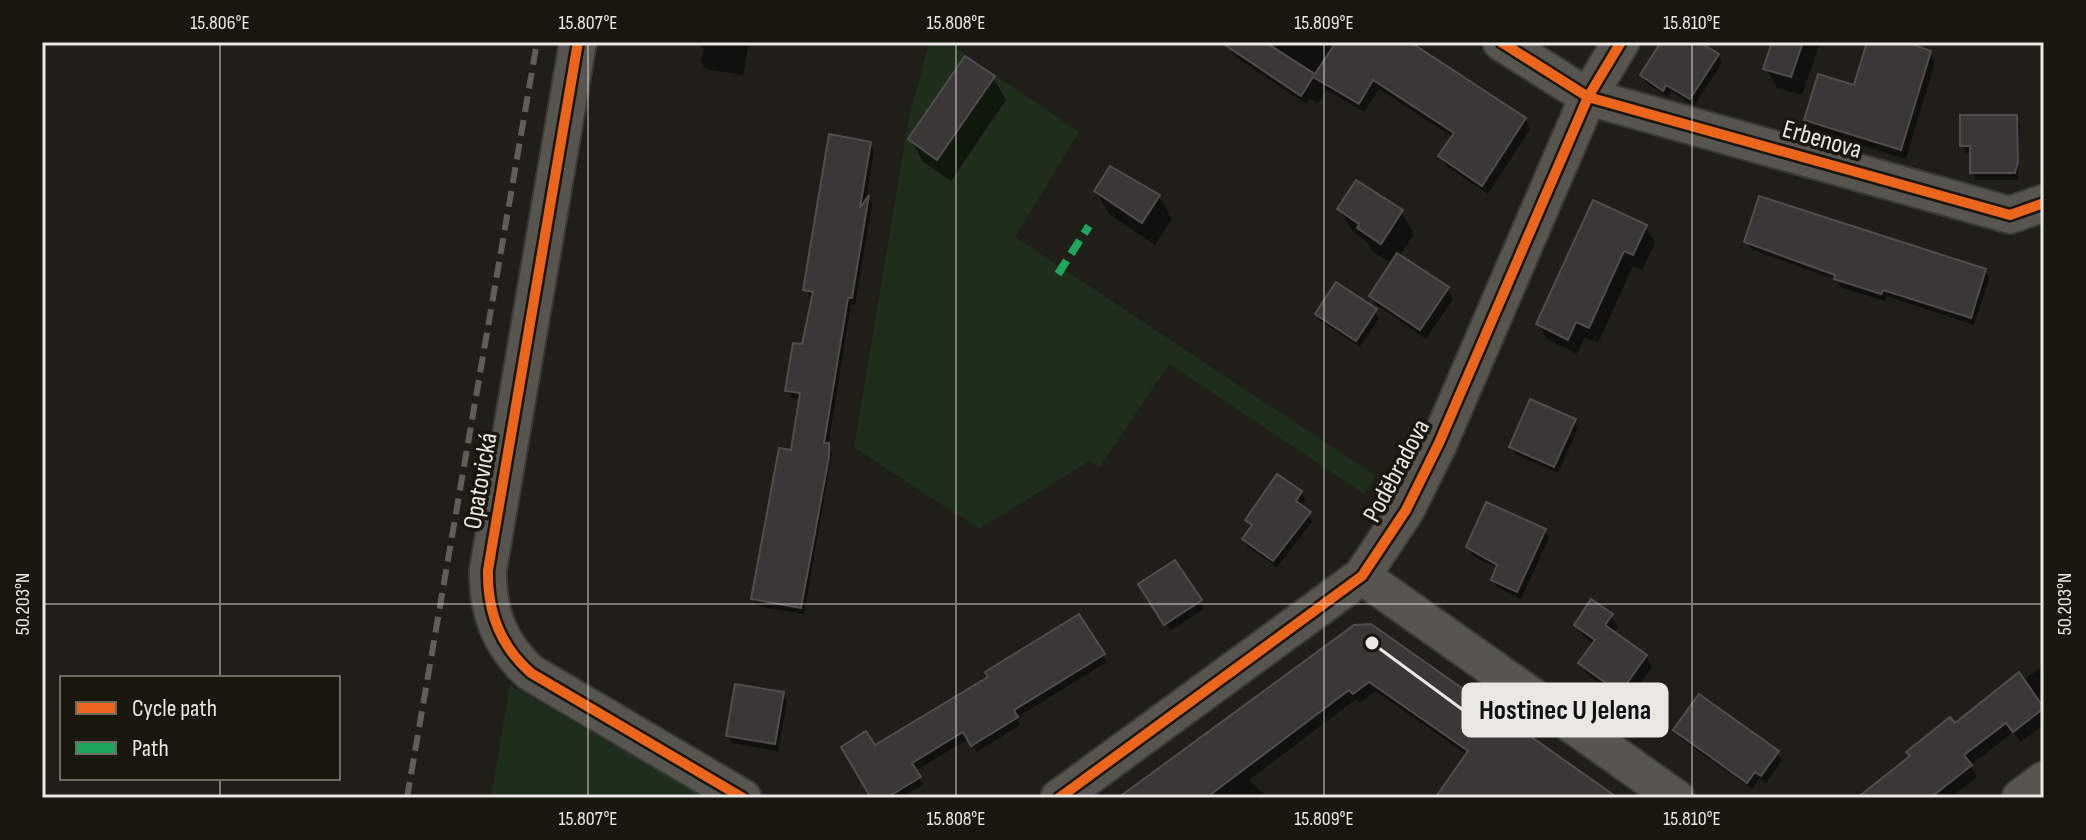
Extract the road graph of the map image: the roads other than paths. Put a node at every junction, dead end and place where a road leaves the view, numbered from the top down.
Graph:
1 (578, 42) edge
2 (1501, 42) edge
3 (1621, 42) edge
4 (1588, 97) junction
5 (2044, 203) edge
6 (1362, 576) junction
7 (2044, 780) edge
8 (743, 798) edge
9 (1059, 798) edge
10 (1676, 798) edge
11 (2020, 798) edge

1 - 8 street, Opatovická
2 - 4 street, Erbenova
3 - 4 street, Poděbradova
4 - 5 street, Erbenova
4 - 6 street, Poděbradova
6 - 9 street, Poděbradova
6 - 10 street
7 - 11 street

